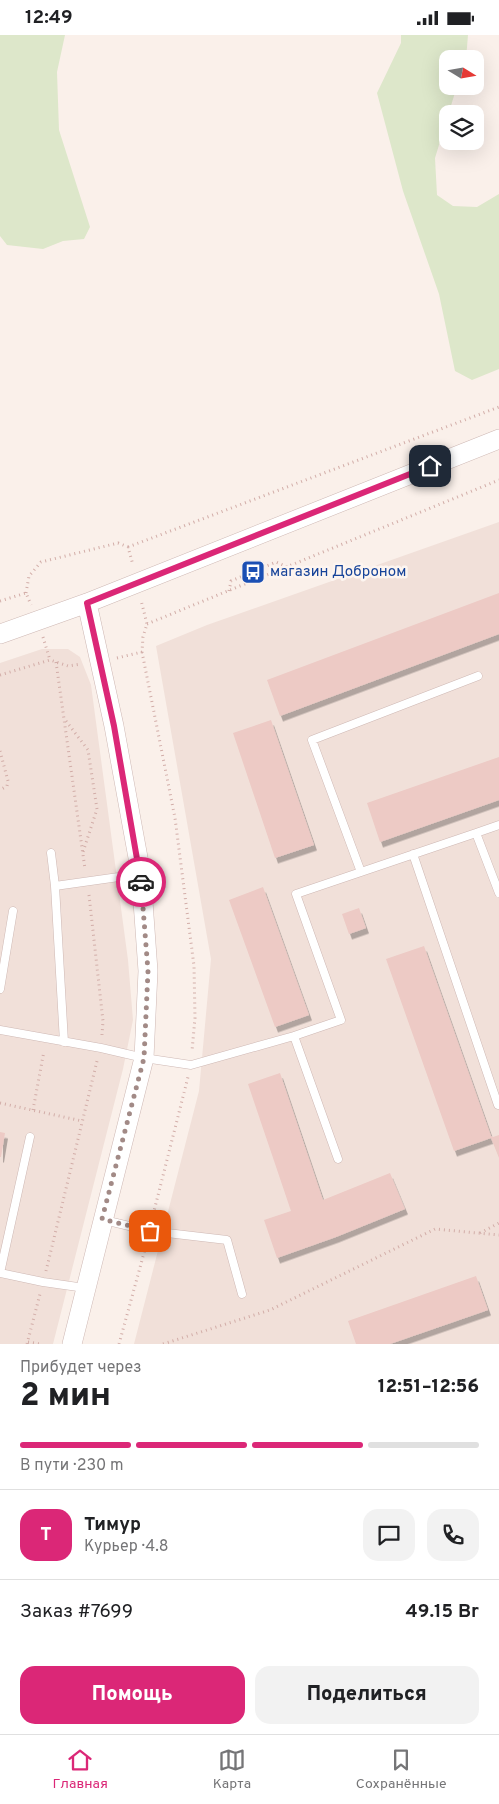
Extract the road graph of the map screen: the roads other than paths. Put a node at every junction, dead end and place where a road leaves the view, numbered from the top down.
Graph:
1 (499, 439) edge
2 (87, 603) junction
3 (0, 635) edge
4 (478, 676) dead end
5 (499, 825) edge
6 (476, 833) junction
7 (51, 853) dead end
8 (413, 853) junction
9 (361, 872) junction
10 (140, 874) junction
11 (55, 886) junction
12 (499, 893) edge
13 (13, 911) dead end
14 (0, 989) edge
15 (0, 1031) edge
16 (294, 1036) junction
17 (64, 1042) junction
18 (144, 1058) junction
19 (498, 1105) edge
20 (30, 1137) dead end
21 (338, 1159) dead end
22 (102, 1219) junction
23 (0, 1273) edge
24 (85, 1288) junction
25 (242, 1294) dead end
26 (72, 1344) edge

1 - 2 street
2 - 3 street
2 - 10 street
4 - 9 lane
5 - 6 lane
6 - 8 lane
6 - 12 lane
7 - 11 lane
8 - 9 lane
8 - 19 lane
9 - 16 lane
10 - 11 lane
10 - 18 street
11 - 17 lane
13 - 14 lane
15 - 17 lane
16 - 18 lane
16 - 21 lane
17 - 18 lane
18 - 22 street
20 - 23 lane
22 - 24 street
22 - 25 lane
23 - 24 lane
24 - 26 street

